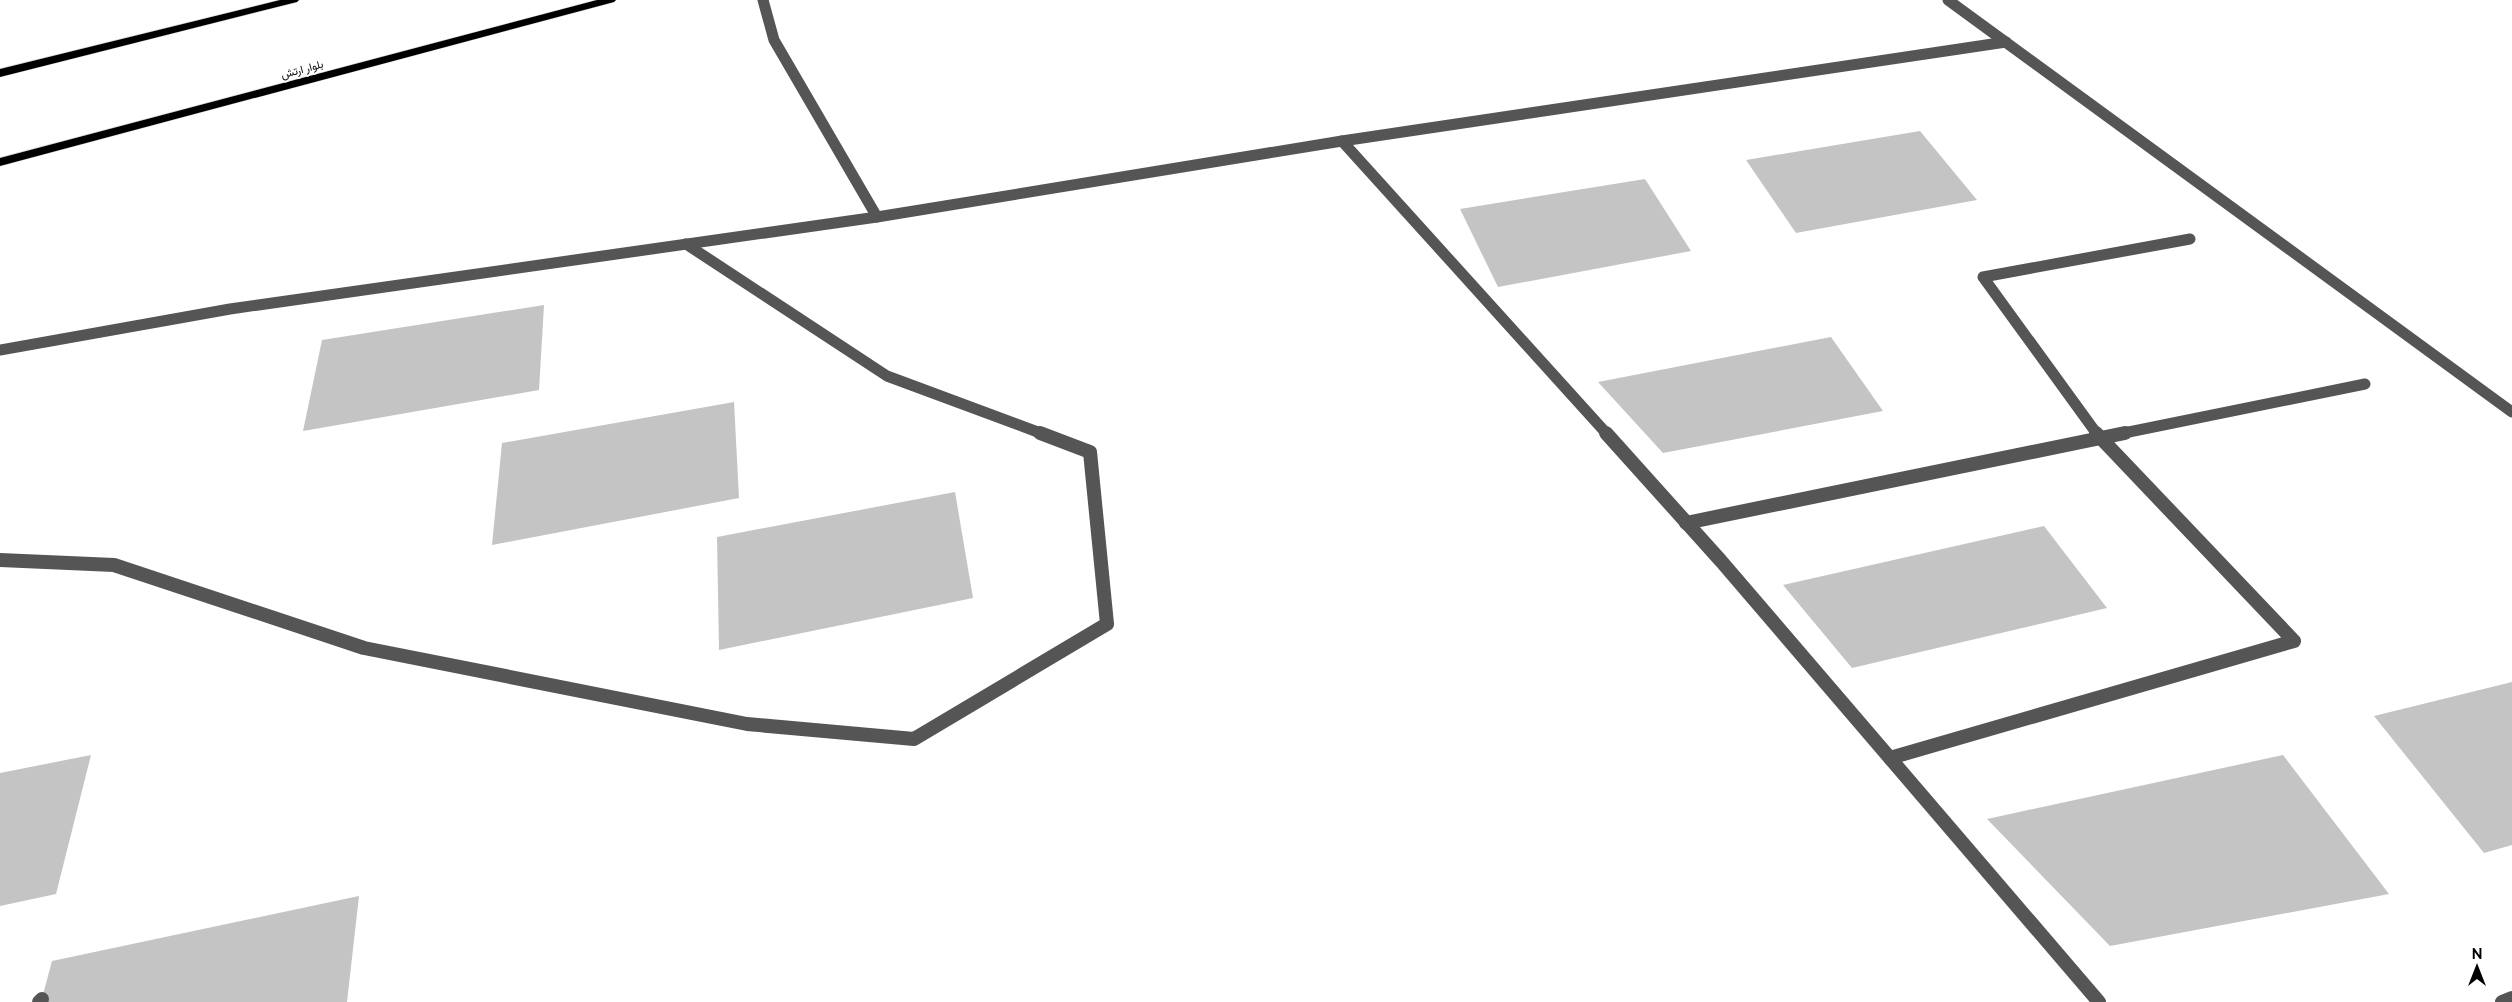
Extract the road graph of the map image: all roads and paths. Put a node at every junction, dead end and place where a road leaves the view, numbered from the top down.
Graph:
1 (293, 0) edge
2 (610, 0) edge
3 (763, 0) edge
4 (1948, 0) edge
5 (2006, 42) junction
6 (0, 73) edge
7 (1342, 142) junction
8 (0, 162) edge
9 (877, 217) junction
10 (2190, 239) dead end
11 (686, 244) junction
12 (0, 350) edge
13 (2365, 384) dead end
14 (2512, 412) edge
15 (2100, 438) junction
16 (1686, 523) junction
17 (0, 560) edge
18 (1890, 758) junction
19 (2512, 998) edge
20 (2099, 1002) edge
21 (2502, 1002) edge

1 - 6 highway
2 - 8 highway, بلوار ارتش
3 - 9 street
4 - 5 street
5 - 7 street
5 - 14 street
7 - 9 street
7 - 16 street
9 - 11 street
10 - 15 street
11 - 12 street
11 - 17 street
13 - 15 street
15 - 16 street
15 - 18 street
16 - 18 street
18 - 20 street
19 - 21 street

